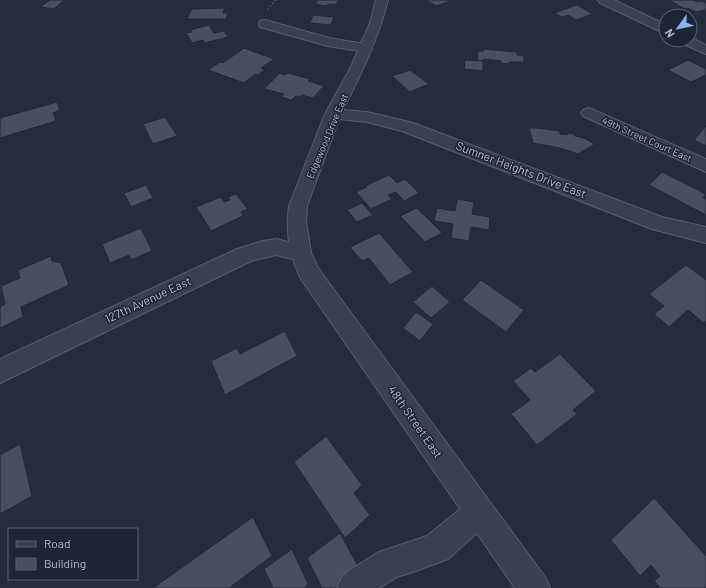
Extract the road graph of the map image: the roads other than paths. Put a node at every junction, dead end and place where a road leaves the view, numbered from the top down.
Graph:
1 (382, 0) edge
2 (604, 0) edge
3 (265, 24) dead end
4 (658, 26) edge
5 (365, 48) junction
6 (589, 113) dead end
7 (334, 114) junction
8 (706, 166) edge
9 (706, 235) edge
10 (300, 253) junction
11 (0, 371) edge
12 (479, 512) junction
13 (353, 588) edge
14 (534, 588) edge

1 - 5 street, Edgewood Drive East
2 - 4 street
3 - 5 street
5 - 7 street, Edgewood Drive East
6 - 8 street, 49th Street Court East
7 - 9 street, Sumner Heights Drive East
7 - 10 street, Edgewood Drive East
10 - 11 street, 127th Avenue East
10 - 12 street, 48th Street East
12 - 13 street
12 - 14 street, 48th Street East

